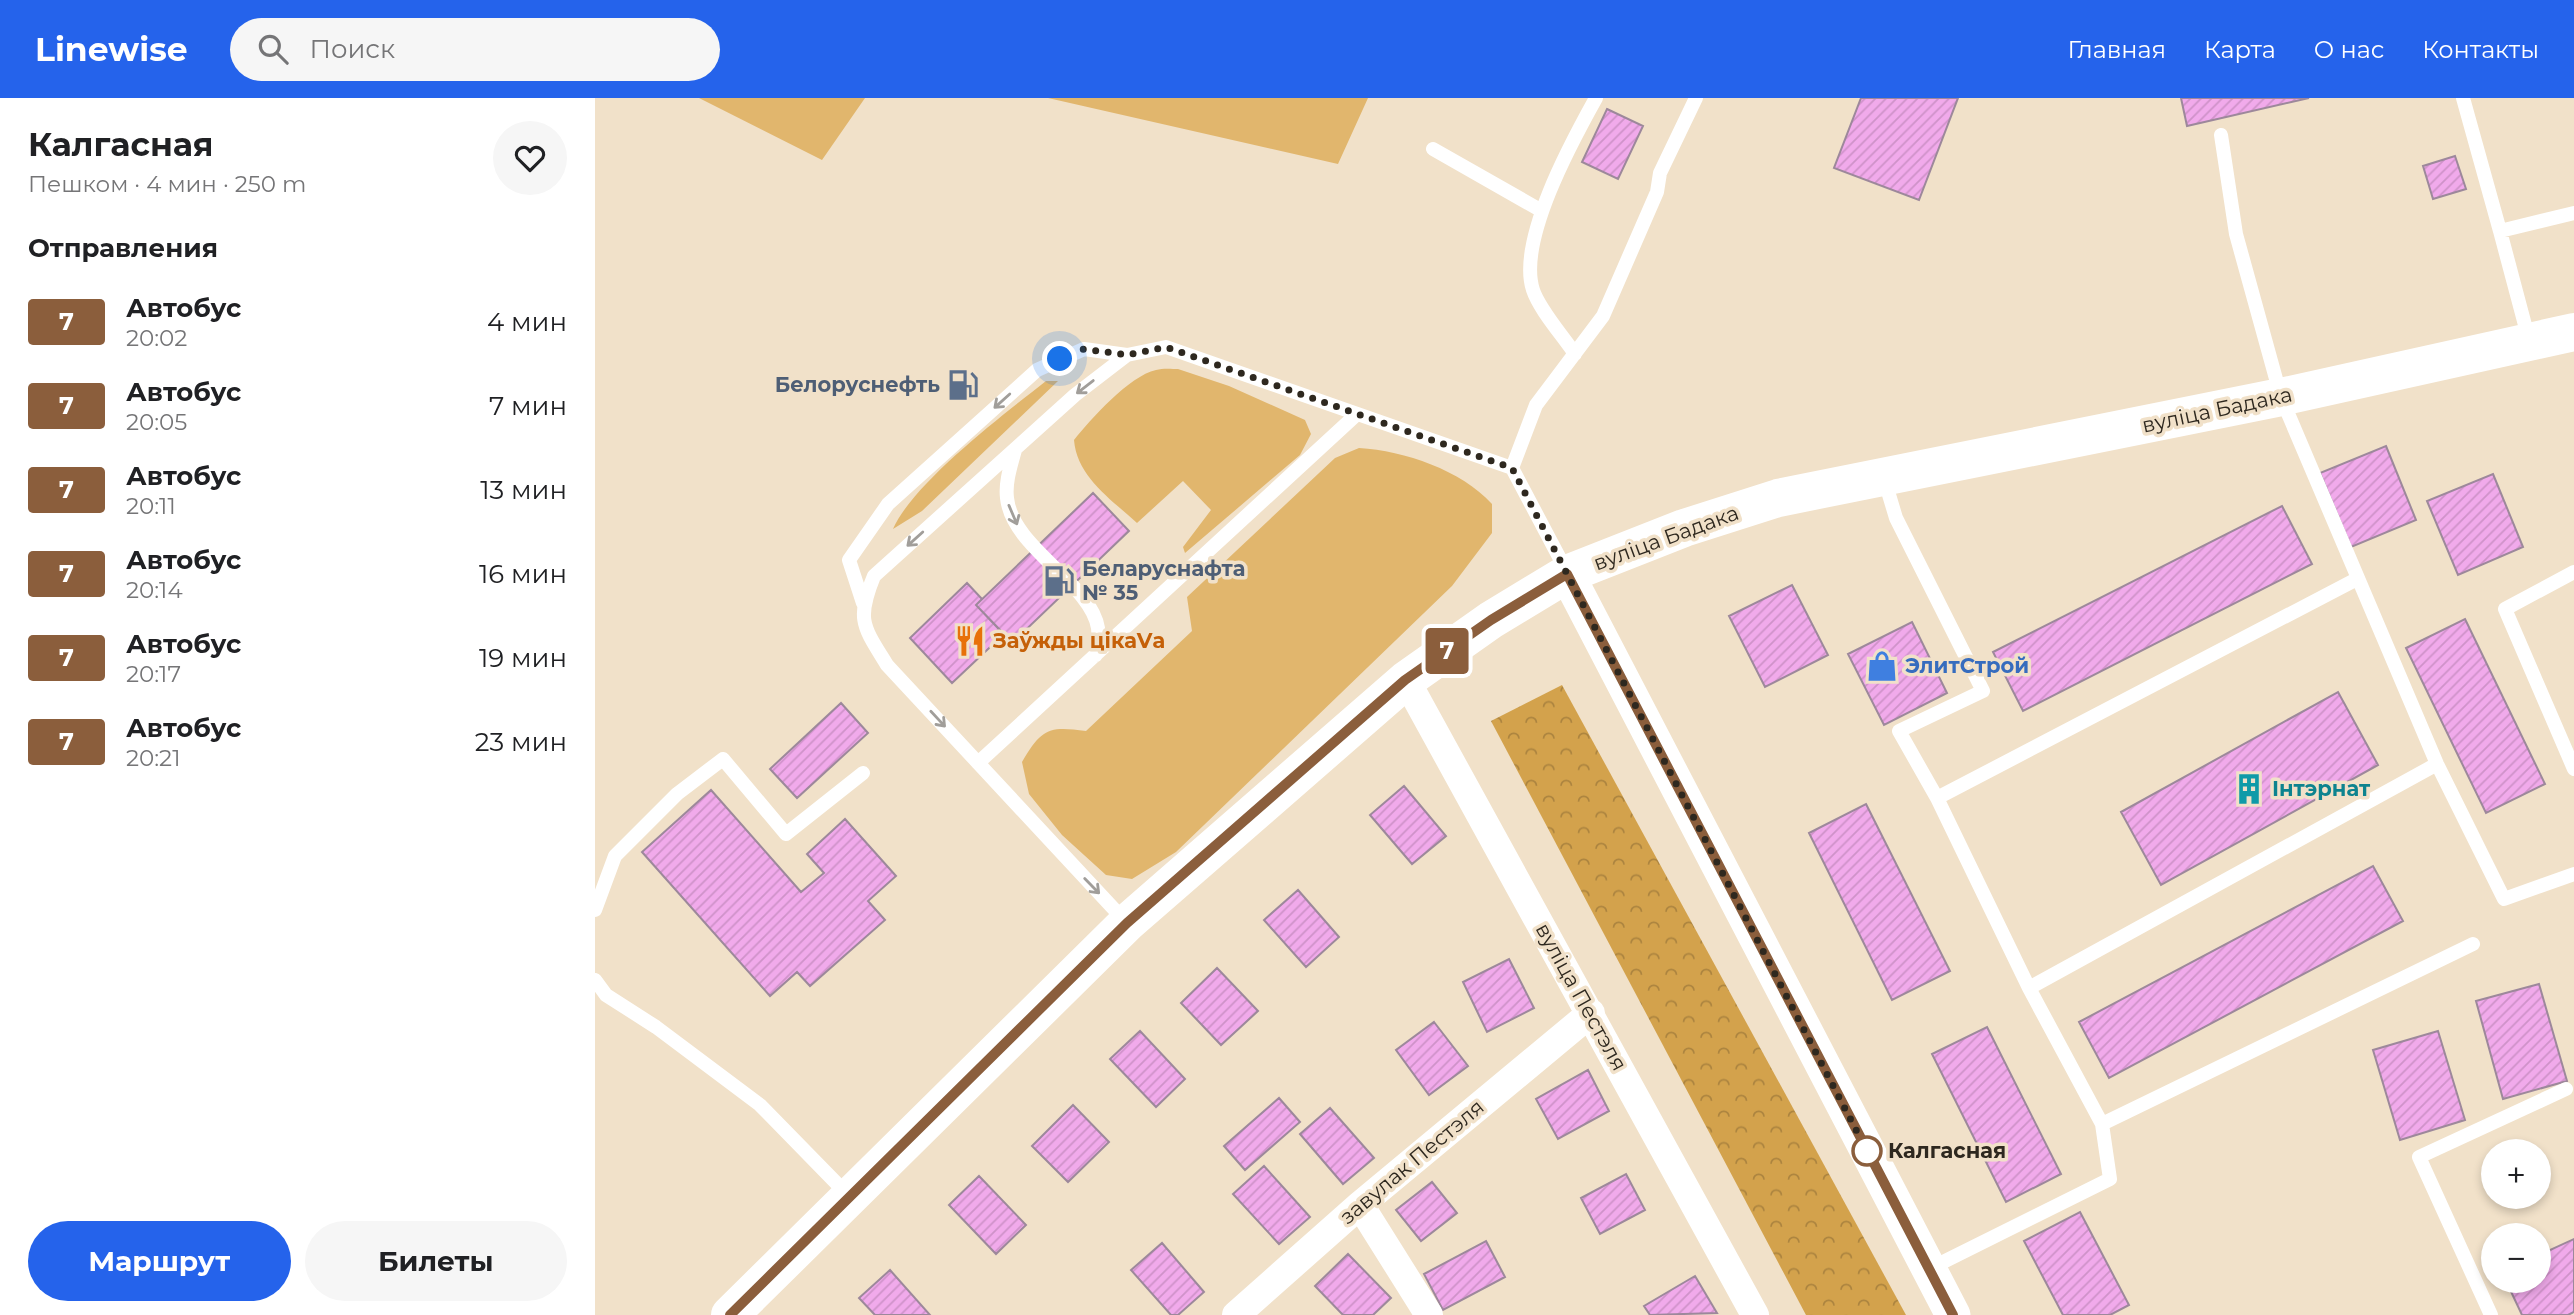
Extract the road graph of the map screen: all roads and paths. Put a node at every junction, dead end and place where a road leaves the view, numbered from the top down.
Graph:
1 (1596, 98) edge
2 (1696, 98) edge
3 (2463, 98) edge
4 (2221, 135) dead end
5 (1433, 149) dead end
6 (1542, 211) junction
7 (2574, 213) edge
8 (2500, 231) junction
9 (2574, 332) edge
10 (2530, 342) junction
11 (1575, 354) junction
12 (1127, 355) junction
13 (2281, 397) junction
14 (1356, 414) junction
15 (1015, 449) junction
16 (1512, 468) junction
17 (1884, 478) junction
18 (2574, 572) edge
19 (1567, 574) junction
20 (2357, 579) junction
21 (863, 603) junction
22 (1096, 655) junction
23 (1405, 680) junction
24 (978, 763) junction
25 (2437, 764) junction
26 (2574, 769) edge
27 (863, 773) dead end
28 (1937, 798) junction
29 (2574, 874) edge
30 (595, 910) edge
31 (1127, 923) junction
32 (2473, 944) dead end
33 (595, 980) edge
34 (2029, 988) junction
35 (1591, 1013) junction
36 (2567, 1089) dead end
37 (2102, 1124) junction
38 (849, 1196) junction
39 (1360, 1205) junction
40 (1929, 1269) junction
41 (730, 1315) edge
42 (1236, 1315) edge
43 (1429, 1315) edge
44 (1755, 1315) edge
45 (1953, 1315) edge
46 (2491, 1315) edge

1 - 6 lane
2 - 11 lane
3 - 8 lane
4 - 13 lane
5 - 6 lane
6 - 11 lane
7 - 8 lane
8 - 10 lane
9 - 10 main road, вуліца Бадака
10 - 13 main road, вуліца Бадака
11 - 16 lane
12 - 14 lane
12 -> 15 lane
12 -> 21 lane
13 - 17 main road, вуліца Бадака
13 - 20 lane
14 - 16 lane
14 - 22 lane
15 -> 21 lane
15 -> 22 lane
16 - 19 lane
17 - 19 main road, вуліца Бадака
17 - 28 lane
18 - 26 lane
19 - 23 main road, вуліца Бадака
19 - 40 street
20 - 25 lane
20 - 28 lane
21 -> 24 lane
22 - 24 lane
23 - 31 main road, вуліца Бадака
23 - 35 street, вуліца Пестэля
24 -> 31 lane
25 - 29 lane
25 - 34 lane
27 - 30 lane
28 - 34 lane
31 - 38 main road, вуліца Бадака
32 - 37 lane
33 - 38 lane
34 - 37 lane
35 - 39 street, завулак Пестэля
35 - 44 street, вуліца Пестэля
36 - 46 lane
37 - 40 lane
38 - 41 main road, вуліца Бадака
39 - 42 street, завулак Пестэля
39 - 43 street
40 - 45 street

